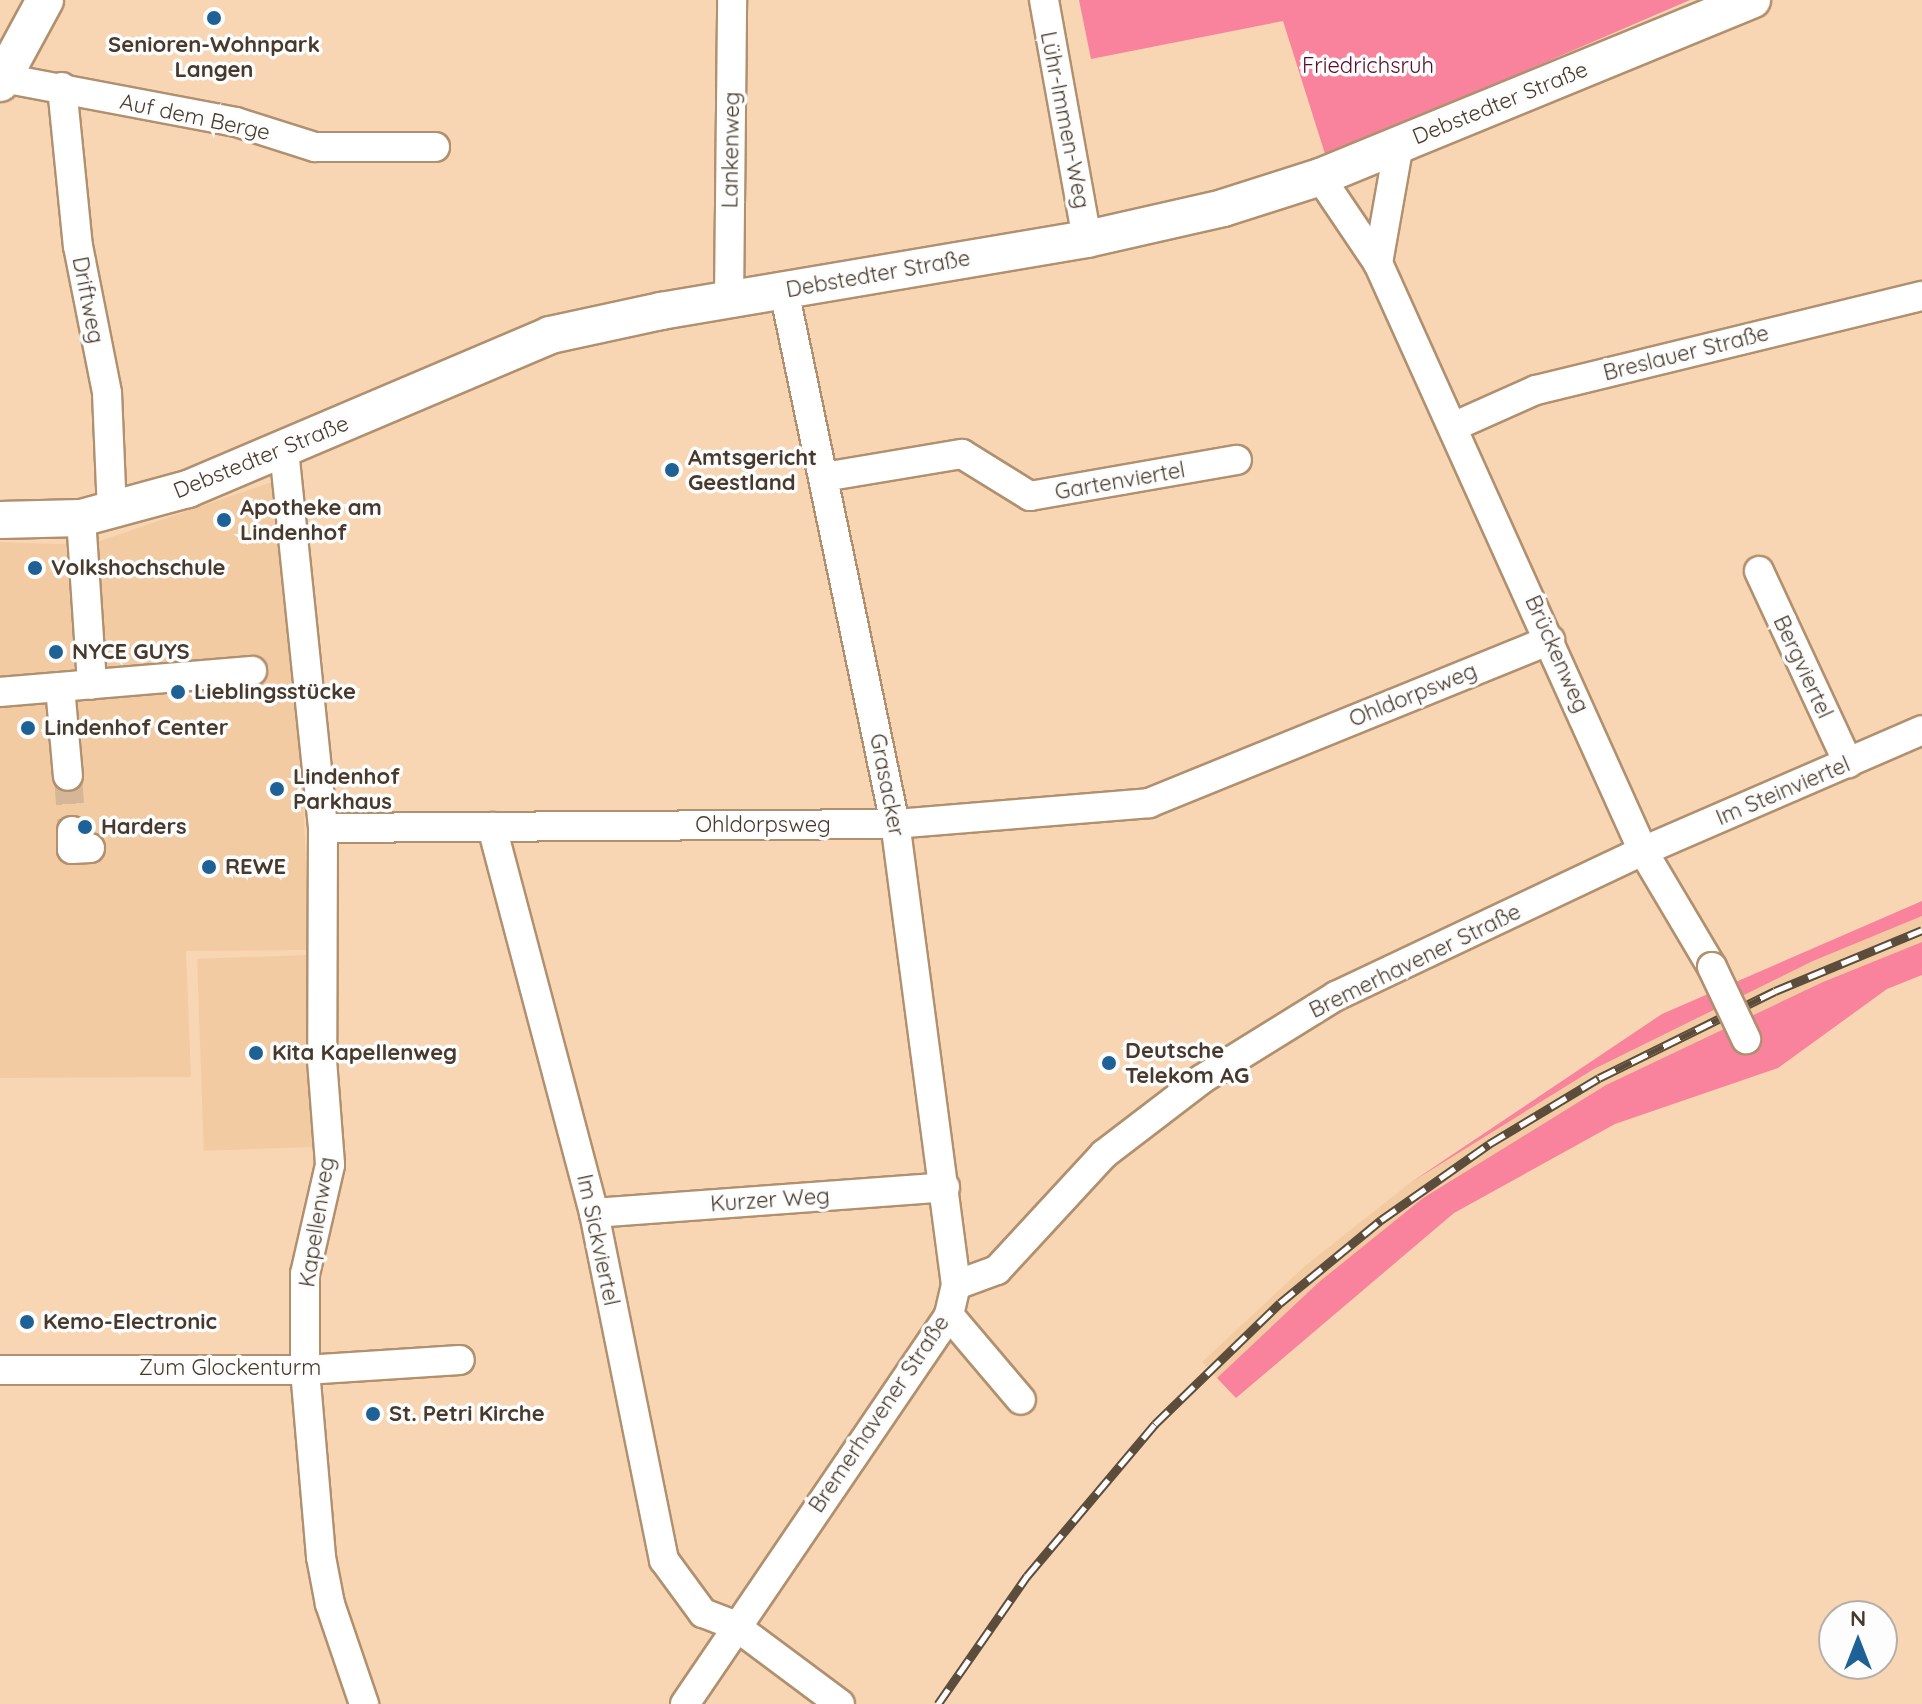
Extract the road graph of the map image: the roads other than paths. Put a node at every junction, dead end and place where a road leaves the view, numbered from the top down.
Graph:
1 (45, 0) edge
2 (732, 0) edge
3 (1044, 0) edge
4 (1752, 0) edge
5 (1, 81) edge
6 (62, 87) junction
7 (1399, 144) junction
8 (435, 147) dead end
9 (1320, 177) junction
10 (1087, 239) junction
11 (1378, 263) junction
12 (784, 291) junction
13 (1922, 296) edge
14 (729, 300) junction
15 (1455, 426) junction
16 (284, 450) junction
17 (1237, 460) dead end
18 (824, 477) junction
19 (96, 515) junction
20 (0, 520) edge
21 (1759, 571) dead end
22 (1550, 640) junction
23 (252, 671) dead end
24 (92, 685) junction
25 (60, 687) junction
26 (0, 692) edge
27 (1922, 730) edge
28 (1848, 763) junction
29 (68, 776) tunnel mouth
30 (895, 824) junction
31 (492, 827) junction
32 (323, 828) junction
33 (1643, 851) junction
34 (1746, 1039) dead end
35 (945, 1187) junction
36 (594, 1213) junction
37 (956, 1285) junction
38 (949, 1315) junction
39 (460, 1360) dead end
40 (0, 1370) edge
41 (305, 1370) junction
42 (1021, 1400) dead end
43 (734, 1625) junction
44 (364, 1704) edge
45 (685, 1704) edge
46 (840, 1704) edge

1 - 5 main road
2 - 14 street, Lankenweg
3 - 10 street, Lühr-Immen-Weg
4 - 7 main road, Debstedter Straße
5 - 6 street, Auf dem Berge
6 - 8 street, Auf dem Berge
6 - 19 street, Driftweg
7 - 9 main road, Debstedter Straße
7 - 11 street
9 - 10 main road, Debstedter Straße
9 - 11 street, Brückenweg
10 - 12 main road, Debstedter Straße
11 - 15 street, Brückenweg
12 - 14 main road, Debstedter Straße
12 - 18 street, Grasacker
13 - 15 street, Breslauer Straße
14 - 16 main road, Debstedter Straße
15 - 22 street, Brückenweg
16 - 19 main road, Debstedter Straße
16 - 32 street
17 - 18 street, Gartenviertel
18 - 30 street, Grasacker
19 - 20 main road, Debstedter Straße
19 - 24 street, Driftweg
21 - 28 street, Bergviertel
22 - 30 street, Ohldorpsweg
22 - 33 street, Brückenweg
23 - 24 street
24 - 25 street
25 - 26 street
25 - 29 street
27 - 28 street, Im Steinviertel
28 - 33 street, Im Steinviertel
30 - 31 street, Ohldorpsweg
30 - 35 street, Grasacker
31 - 32 street, Ohldorpsweg
31 - 36 street, Im Sickviertel
32 - 41 street, Kapellenweg
33 - 34 street, Brückenweg, bridge
33 - 37 street, Bremerhavener Straße
35 - 36 street, Kurzer Weg
35 - 37 street, Grasacker
36 - 43 street, Im Sickviertel
37 - 38 street, Bremerhavener Straße
38 - 42 street
38 - 43 street, Bremerhavener Straße
39 - 41 street, Zum Glockenturm
40 - 41 street, Zum Glockenturm
41 - 44 street, Kapellenweg
43 - 45 street, Bremerhavener Straße
43 - 46 street, Im Sickviertel

